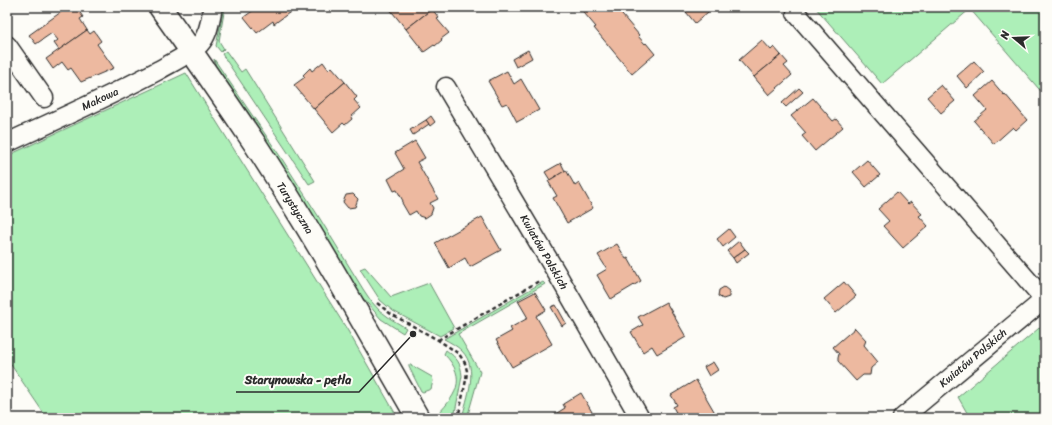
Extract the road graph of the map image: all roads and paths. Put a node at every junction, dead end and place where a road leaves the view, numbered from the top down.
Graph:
1 (160, 7) edge
2 (213, 7) edge
3 (796, 13) dead end
4 (7, 45) edge
5 (191, 50) junction
6 (446, 87) dead end
7 (44, 98) dead end
8 (7, 143) edge
9 (556, 272) junction
10 (1045, 299) edge
11 (377, 303) dead end
12 (438, 340) junction
13 (418, 418) edge
14 (458, 418) edge
15 (640, 418) edge
16 (902, 418) edge

1 - 5 street, Turystyczna
2 - 5 street, Makowa
3 - 10 street
4 - 7 street
5 - 8 street, Makowa
5 - 13 street, Turystyczna
6 - 9 street, Kwiatów Polskich
9 - 12 path
9 - 15 street, Kwiatów Polskich
10 - 16 street, Kwiatów Polskich
11 - 12 path
12 - 14 path

